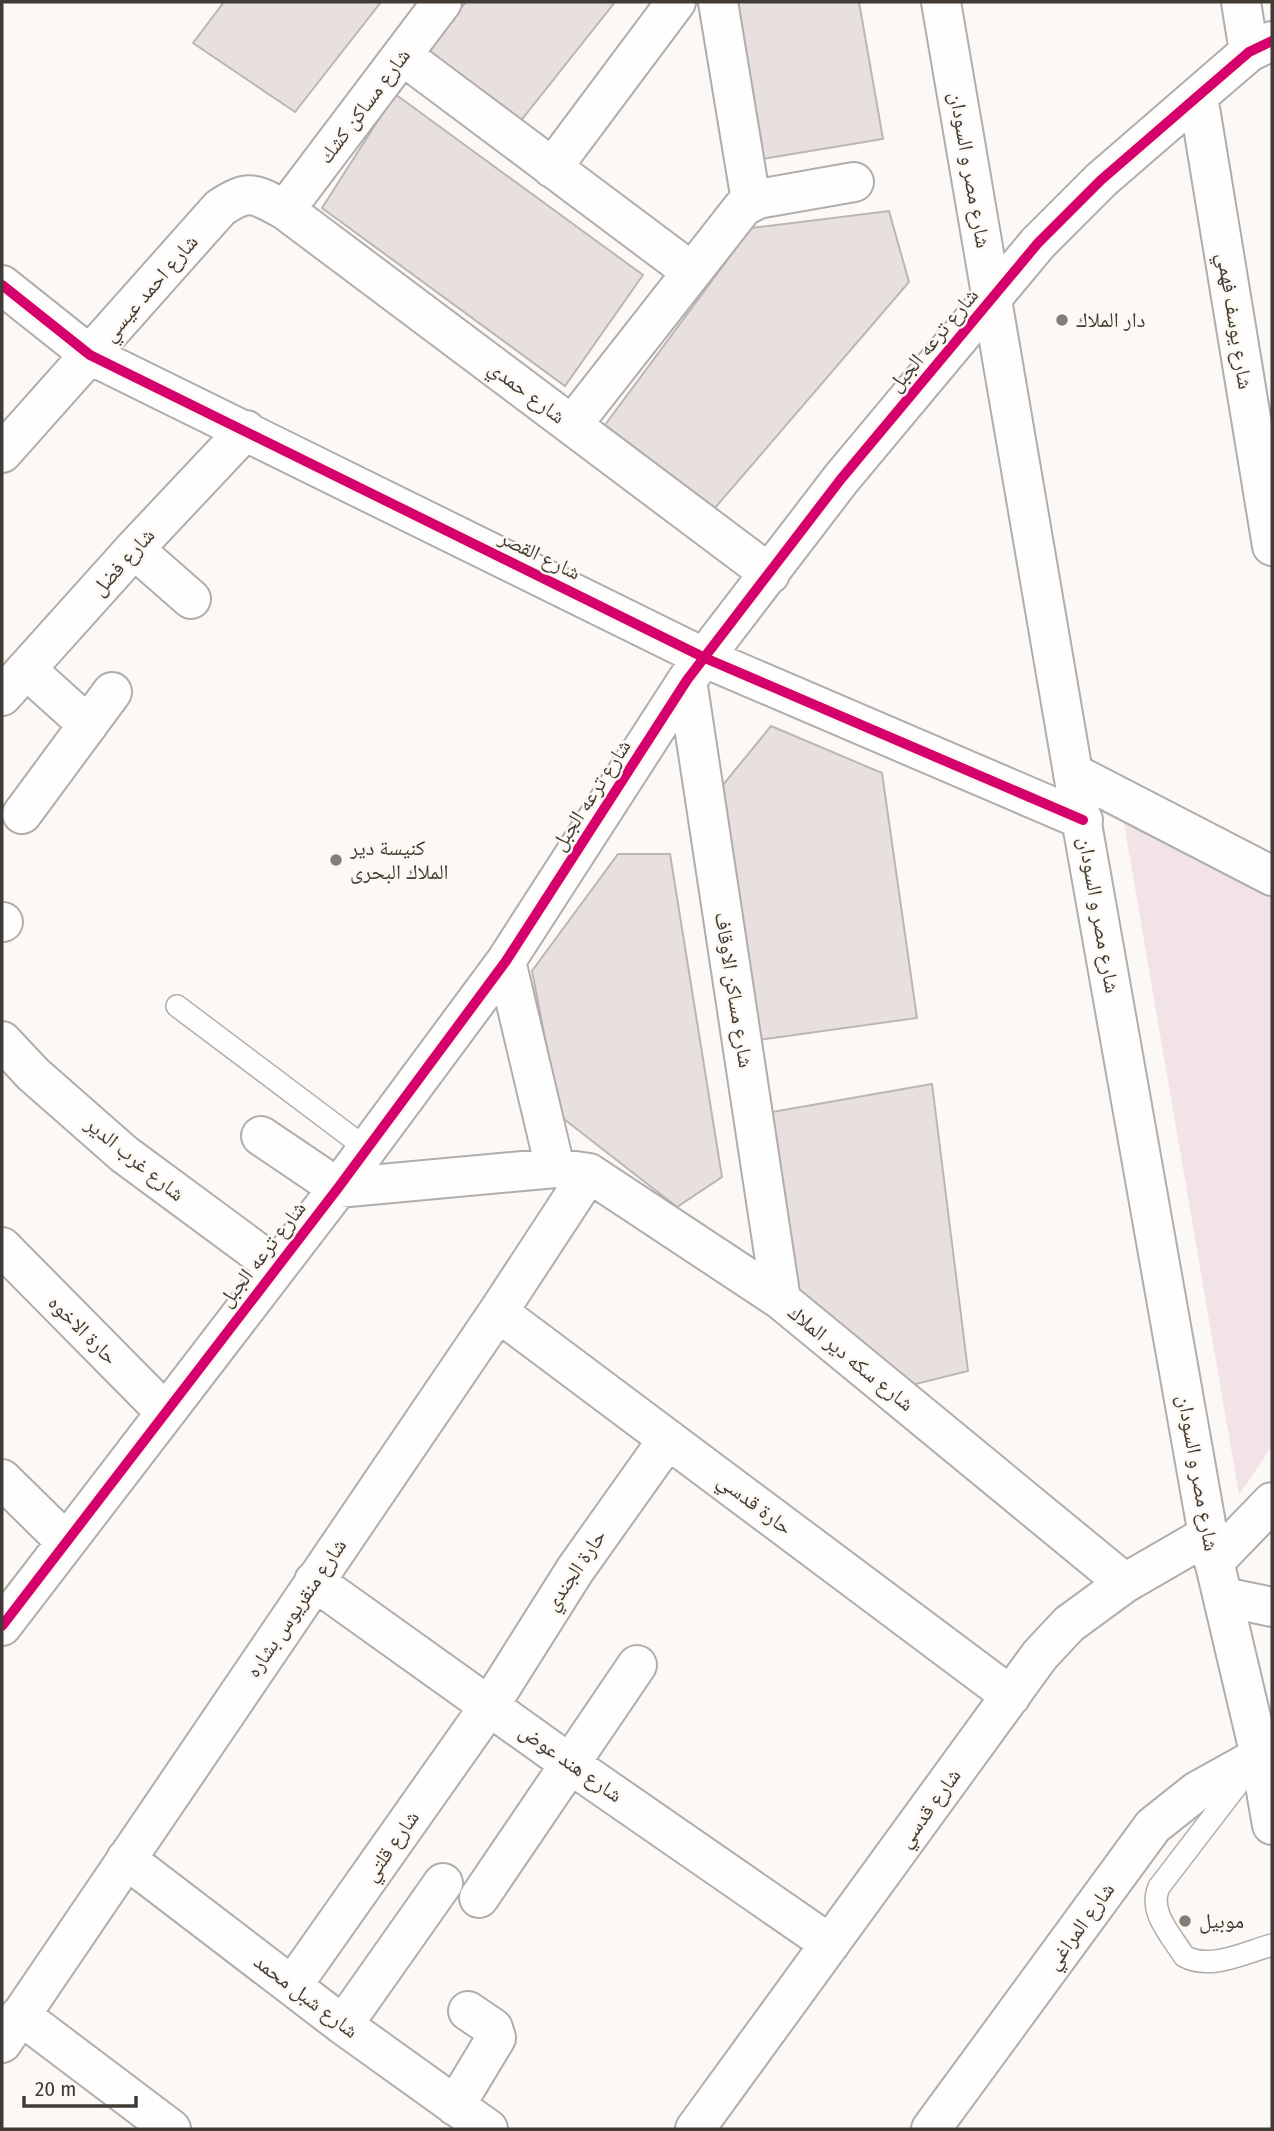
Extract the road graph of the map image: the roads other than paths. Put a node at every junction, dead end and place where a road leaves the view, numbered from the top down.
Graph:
1 (442, 2) edge
2 (676, 2) edge
3 (718, 2) edge
4 (941, 2) edge
5 (1241, 2) edge
6 (1261, 46) edge
7 (402, 55) junction
8 (1198, 96) junction
9 (552, 168) junction
10 (853, 182) dead end
11 (751, 201) junction
12 (285, 210) junction
13 (692, 272) junction
14 (2, 285) edge
15 (992, 299) junction
16 (90, 355) junction
17 (572, 425) junction
18 (246, 430) junction
19 (2, 453) edge
20 (1272, 546) edge
21 (134, 549) junction
22 (769, 574) junction
23 (191, 599) dead end
24 (696, 669) junction
25 (14, 683) edge
26 (112, 692) dead end
27 (88, 725) junction
28 (1073, 773) junction
29 (22, 814) dead end
30 (1083, 820) junction
31 (1272, 876) edge
32 (506, 961) junction
33 (177, 1006) dead end
34 (2, 1041) edge
35 (261, 1136) dead end
36 (367, 1149) junction
37 (572, 1170) junction
38 (338, 1188) junction
39 (2, 1247) edge
40 (277, 1266) junction
41 (780, 1300) junction
42 (498, 1312) junction
43 (165, 1412) junction
44 (668, 1439) junction
45 (2, 1479) edge
46 (1272, 1502) edge
47 (66, 1542) junction
48 (1215, 1565) junction
49 (314, 1581) junction
50 (1125, 1583) junction
51 (1272, 1607) edge
52 (2, 1626) edge
53 (637, 1665) dead end
54 (1011, 1696) junction
55 (489, 1705) junction
56 (1260, 1756) junction
57 (570, 1764) junction
58 (1272, 1825) edge
59 (126, 1859) junction
60 (443, 1882) dead end
61 (479, 1898) dead end
62 (830, 1944) junction
63 (1272, 1945) edge
64 (292, 1986) junction
65 (468, 2011) dead end
66 (343, 2025) junction
67 (11, 2029) edge
68 (456, 2106) junction
69 (171, 2129) edge
70 (488, 2129) edge
71 (695, 2129) edge
72 (931, 2129) edge

1 - 7 street, شارع مساكن كشك
2 - 9 street
3 - 11 street
4 - 15 street, شارع مصر و السودان
5 - 6 street
6 - 8 street, شارع ترعه الجبل
7 - 9 street
7 - 12 street, شارع مساكن كشك
8 - 15 street, شارع ترعه الجبل
8 - 20 street, شارع يوسف فهمي
9 - 13 street
10 - 11 street
11 - 13 street
12 - 16 street, شارع احمد عيسي
12 - 17 street, شارع حمدي
13 - 17 street
14 - 16 street, شارع القصر
15 - 22 street, شارع ترعه الجبل
15 - 28 street, شارع مصر و السودان
16 - 18 street, شارع القصر
16 - 19 street, شارع احمد عيسي
17 - 22 street, شارع حمدي
18 - 21 street, شارع فضل
18 - 24 street, شارع القصر
21 - 23 street
21 - 25 street, شارع فضل
22 - 24 street, شارع ترعه الجبل
24 - 30 street, شارع القصر
24 - 32 street, شارع ترعه الجبل
24 - 41 street, شارع مساكن الاوقاف
25 - 27 street
26 - 27 street
27 - 29 street
28 - 30 street, شارع مصر و السودان
28 - 31 street
30 - 48 street, شارع مصر و السودان
32 - 36 street, شارع ترعه الجبل
32 - 37 street
33 - 36 lane
34 - 40 street, شارع غرب الدير
35 - 38 street
36 - 38 street, شارع ترعه الجبل
37 - 38 street
37 - 41 street, شارع سكه دير الملاك
37 - 42 street, شارع منقريوس بشاره
38 - 40 street, شارع ترعه الجبل
39 - 43 street, حارة الاخوه
40 - 43 street, شارع ترعه الجبل
41 - 50 street, شارع سكه دير الملاك
42 - 44 street, حارة قدسي
42 - 49 street, شارع منقريوس بشاره
43 - 47 street, شارع ترعه الجبل
44 - 54 street, حارة قدسي
44 - 55 street, حارة الجندي
45 - 47 street
46 - 48 street, شارع قدسي
47 - 52 street, شارع ترعه الجبل
48 - 50 street, شارع قدسي
48 - 51 street
48 - 56 street, شارع مصر و السودان
49 - 55 street, شارع هند عوض
49 - 59 street, شارع منقريوس بشاره
50 - 54 street, شارع قدسي
53 - 57 street
54 - 62 street, شارع قدسي
55 - 57 street, شارع هند عوض
55 - 64 street, شارع قلتي
56 - 58 street, شارع مصر و السودان
56 - 63 lane
56 - 72 street, شارع المراغي
57 - 61 street
57 - 62 street, شارع هند عوض
59 - 64 street, شارع شبل محمد
59 - 67 street, شارع منقريوس بشاره
60 - 66 street
62 - 71 street, شارع قدسي
64 - 66 street, شارع شبل محمد
65 - 68 street
66 - 68 street, شارع شبل محمد
67 - 69 street
68 - 70 street, شارع شبل محمد

